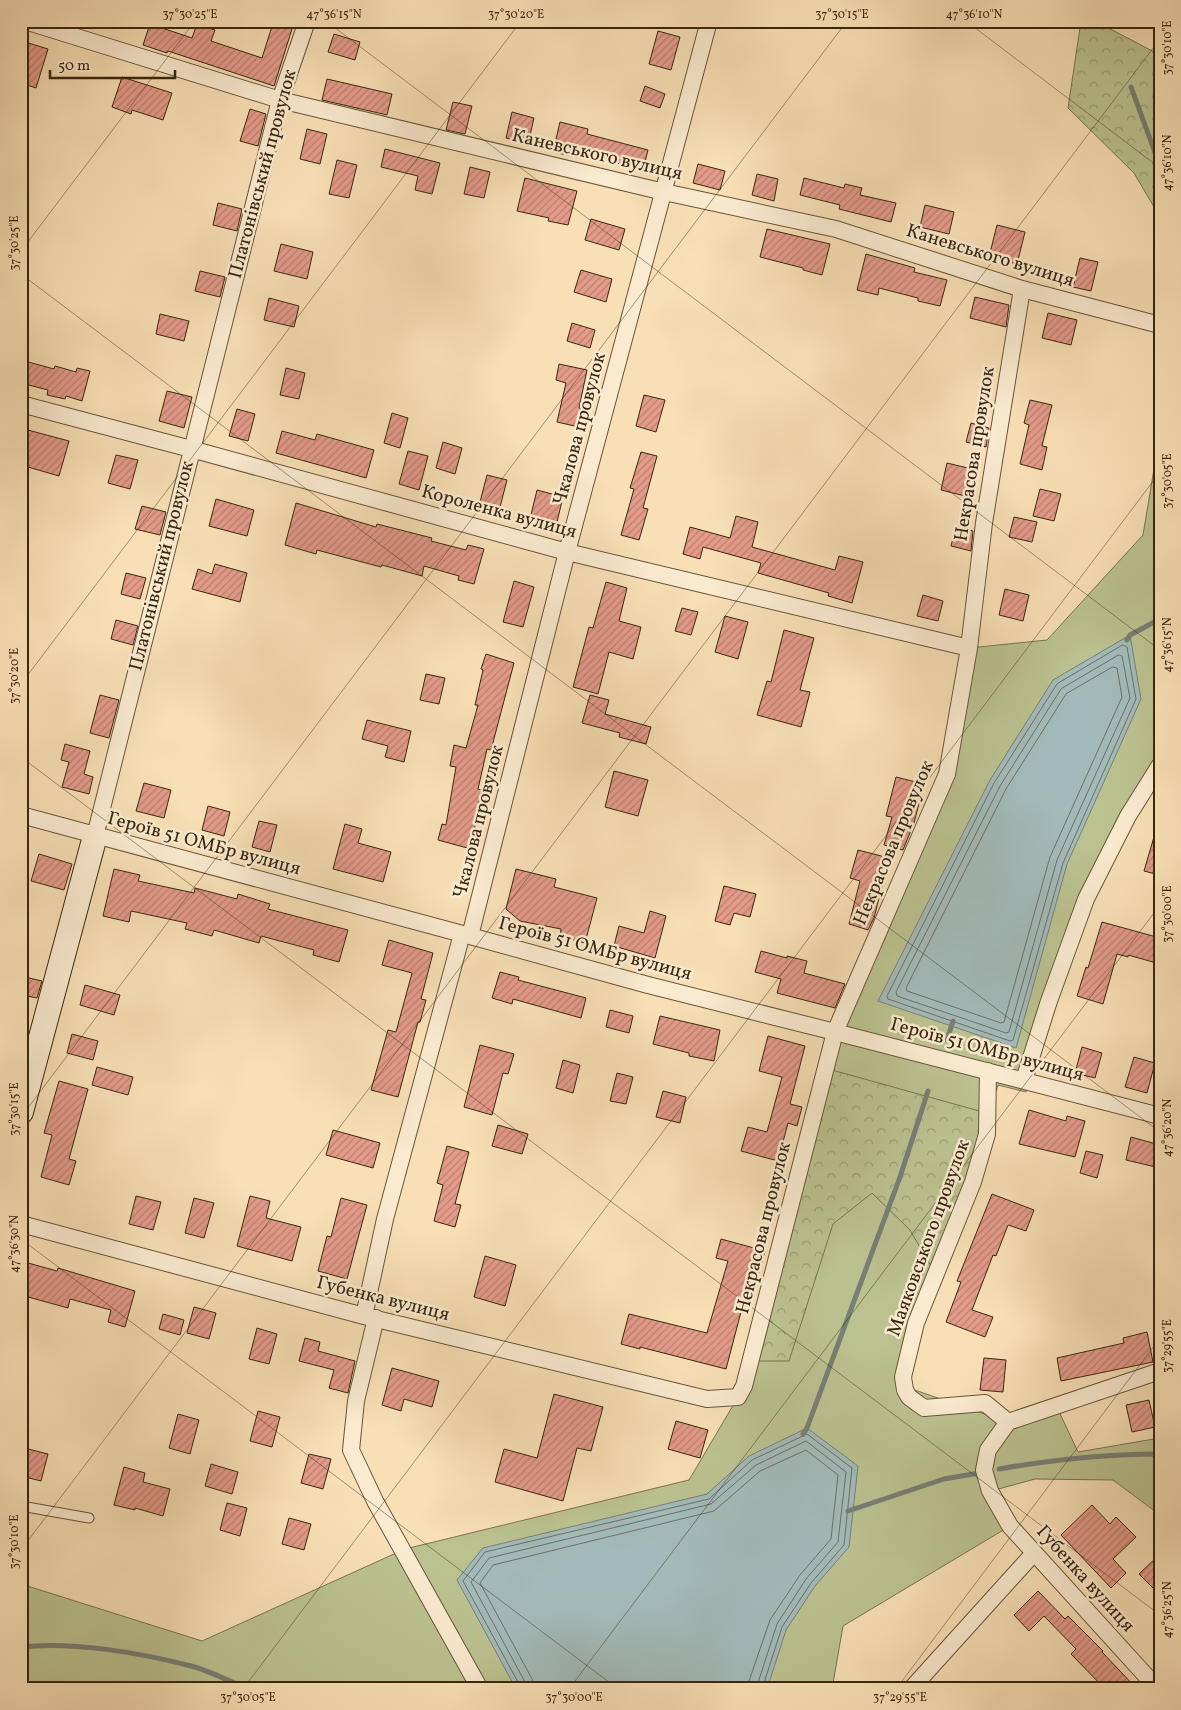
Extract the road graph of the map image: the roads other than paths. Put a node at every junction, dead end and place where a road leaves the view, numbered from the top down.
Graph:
1 (25, 21) edge
2 (307, 21) edge
3 (709, 21) edge
4 (280, 100) junction
5 (664, 192) junction
6 (1022, 289) junction
7 (1160, 325) edge
8 (21, 404) edge
9 (191, 449) junction
10 (567, 552) junction
11 (969, 648) junction
12 (1160, 765) edge
13 (21, 815) edge
14 (95, 836) junction
15 (466, 935) junction
16 (835, 1032) junction
17 (988, 1071) junction
18 (1024, 1080) junction
19 (21, 1112) edge
20 (1160, 1116) edge
21 (21, 1224) edge
22 (370, 1317) junction
23 (1160, 1371) edge
24 (738, 1397) joint
25 (1008, 1422) junction
26 (21, 1506) edge
27 (89, 1518) dead end
28 (1034, 1553) junction
29 (480, 1689) edge
30 (911, 1689) edge
31 (1158, 1689) edge

1 - 4 street, Каневського вулиця
2 - 4 street, Платонівський провулок
3 - 5 street, Чкалова провулок
4 - 5 street, Каневського вулиця
4 - 9 street, Платонівський провулок
5 - 6 street, Каневського вулиця
5 - 10 street, Чкалова провулок
6 - 7 street, Каневського вулиця
6 - 11 street, Некрасова провулок
8 - 9 street, Короленка вулиця
9 - 10 street, Короленка вулиця
9 - 14 street, Платонівський провулок
10 - 11 street, Короленка вулиця
10 - 15 street, Чкалова провулок
11 - 16 street, Некрасова провулок
12 - 18 street
13 - 14 street, Героїв 51 ОМБр вулиця
14 - 15 street, Героїв 51 ОМБр вулиця
14 - 19 street, Платонівський провулок
15 - 16 street, Героїв 51 ОМБр вулиця
15 - 22 street, Чкалова провулок
16 - 17 street, Героїв 51 ОМБр вулиця
16 - 24 street, Некрасова провулок
17 - 18 street, Героїв 51 ОМБр вулиця
17 - 25 street, Маяковського провулок
18 - 20 street, Героїв 51 ОМБр вулиця
21 - 22 street, Губенка вулиця
22 - 24 street, Губенка вулиця
22 - 29 street, Чкалова провулок
23 - 25 street
25 - 28 street, Губенка вулиця
26 - 27 lane
28 - 30 street
28 - 31 street, Губенка вулиця

